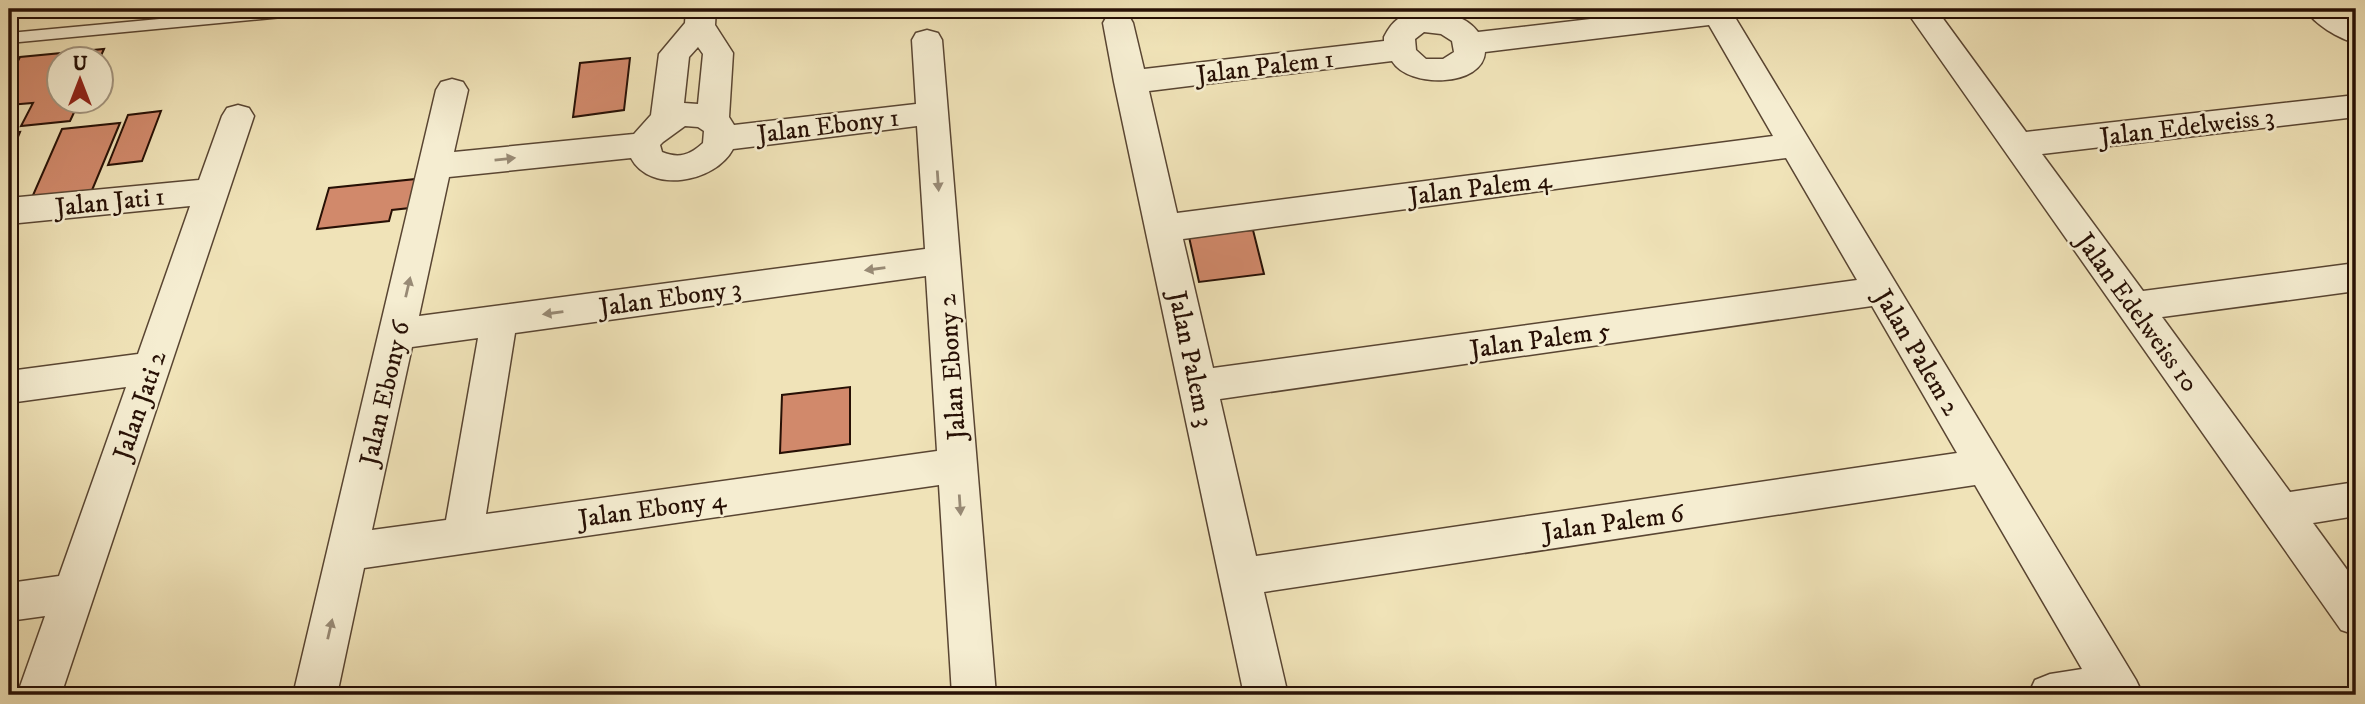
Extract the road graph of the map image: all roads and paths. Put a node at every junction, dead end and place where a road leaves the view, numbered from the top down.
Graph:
1 (314, 9) edge
2 (1920, 9) edge
3 (2320, 9) edge
4 (1717, 11) edge
5 (701, 18) edge
6 (1118, 23) dead end
7 (1456, 26) edge
8 (1402, 29) edge
9 (2356, 33) edge
10 (9, 38) edge
11 (927, 40) dead end
12 (1130, 82) junction
13 (453, 90) dead end
14 (2356, 106) edge
15 (934, 113) junction
16 (238, 116) dead end
17 (666, 120) junction
18 (718, 128) junction
19 (644, 145) junction
20 (1796, 145) junction
21 (2018, 145) junction
22 (437, 166) junction
23 (212, 191) junction
24 (9, 211) edge
25 (1163, 228) junction
26 (943, 260) junction
27 (2356, 277) edge
28 (1882, 291) junction
29 (2134, 307) junction
30 (499, 320) junction
31 (397, 334) junction
32 (151, 368) junction
33 (1198, 386) junction
34 (9, 387) edge
35 (957, 465) junction
36 (1986, 466) junction
37 (2356, 499) edge
38 (2280, 510) junction
39 (463, 535) junction
40 (347, 552) junction
41 (1240, 577) junction
42 (74, 593) junction
43 (9, 603) edge
44 (2356, 616) edge
45 (2118, 690) edge
46 (39, 695) edge
47 (315, 695) edge
48 (974, 695) edge
49 (1266, 695) edge
50 (2050, 695) edge

1 - 10 lane
2 - 21 street, Jalan Edelweiss 10
3 - 9 street
4 - 7 street
4 - 20 street, Jalan Palem 2
5 - 17 street
5 - 18 street
6 - 12 street, Jalan Palem 3
7 - 8 street
7 - 8 street
8 - 12 street, Jalan Palem 1
11 - 15 street, Jalan Ebony 2
12 - 25 street, Jalan Palem 3
13 - 22 street, Jalan Ebony 6
14 - 21 street, Jalan Edelweiss 3
15 - 18 street, Jalan Ebony 1
15 -> 26 street, Jalan Ebony 2
16 - 23 street, Jalan Jati 2
17 - 18 street
17 - 19 street
18 - 19 street
22 -> 19 street
20 - 25 street, Jalan Palem 4
20 - 28 street, Jalan Palem 2
21 - 29 street, Jalan Edelweiss 10
31 -> 22 street, Jalan Ebony 6
23 - 24 street, Jalan Jati 1
23 - 32 street, Jalan Jati 2
25 - 33 street, Jalan Palem 3
26 -> 30 street, Jalan Ebony 3
26 - 35 street, Jalan Ebony 2
27 - 29 street
28 - 33 street, Jalan Palem 5
28 - 36 street, Jalan Palem 2
29 - 38 street, Jalan Edelweiss 10
30 - 31 street, Jalan Ebony 3
30 - 39 street
31 - 40 street, Jalan Ebony 6
32 - 34 street
32 - 42 street, Jalan Jati 2
33 - 41 street, Jalan Palem 3
35 - 39 street, Jalan Ebony 4
35 -> 48 street, Jalan Ebony 2
36 - 41 street, Jalan Palem 6
36 - 45 street, Jalan Palem 2
37 - 38 street
38 - 44 street, Jalan Edelweiss 10
39 - 40 street, Jalan Ebony 4
47 -> 40 street, Jalan Ebony 6
41 - 49 street, Jalan Palem 3
42 - 43 street
42 - 46 street, Jalan Jati 2
45 - 50 street

